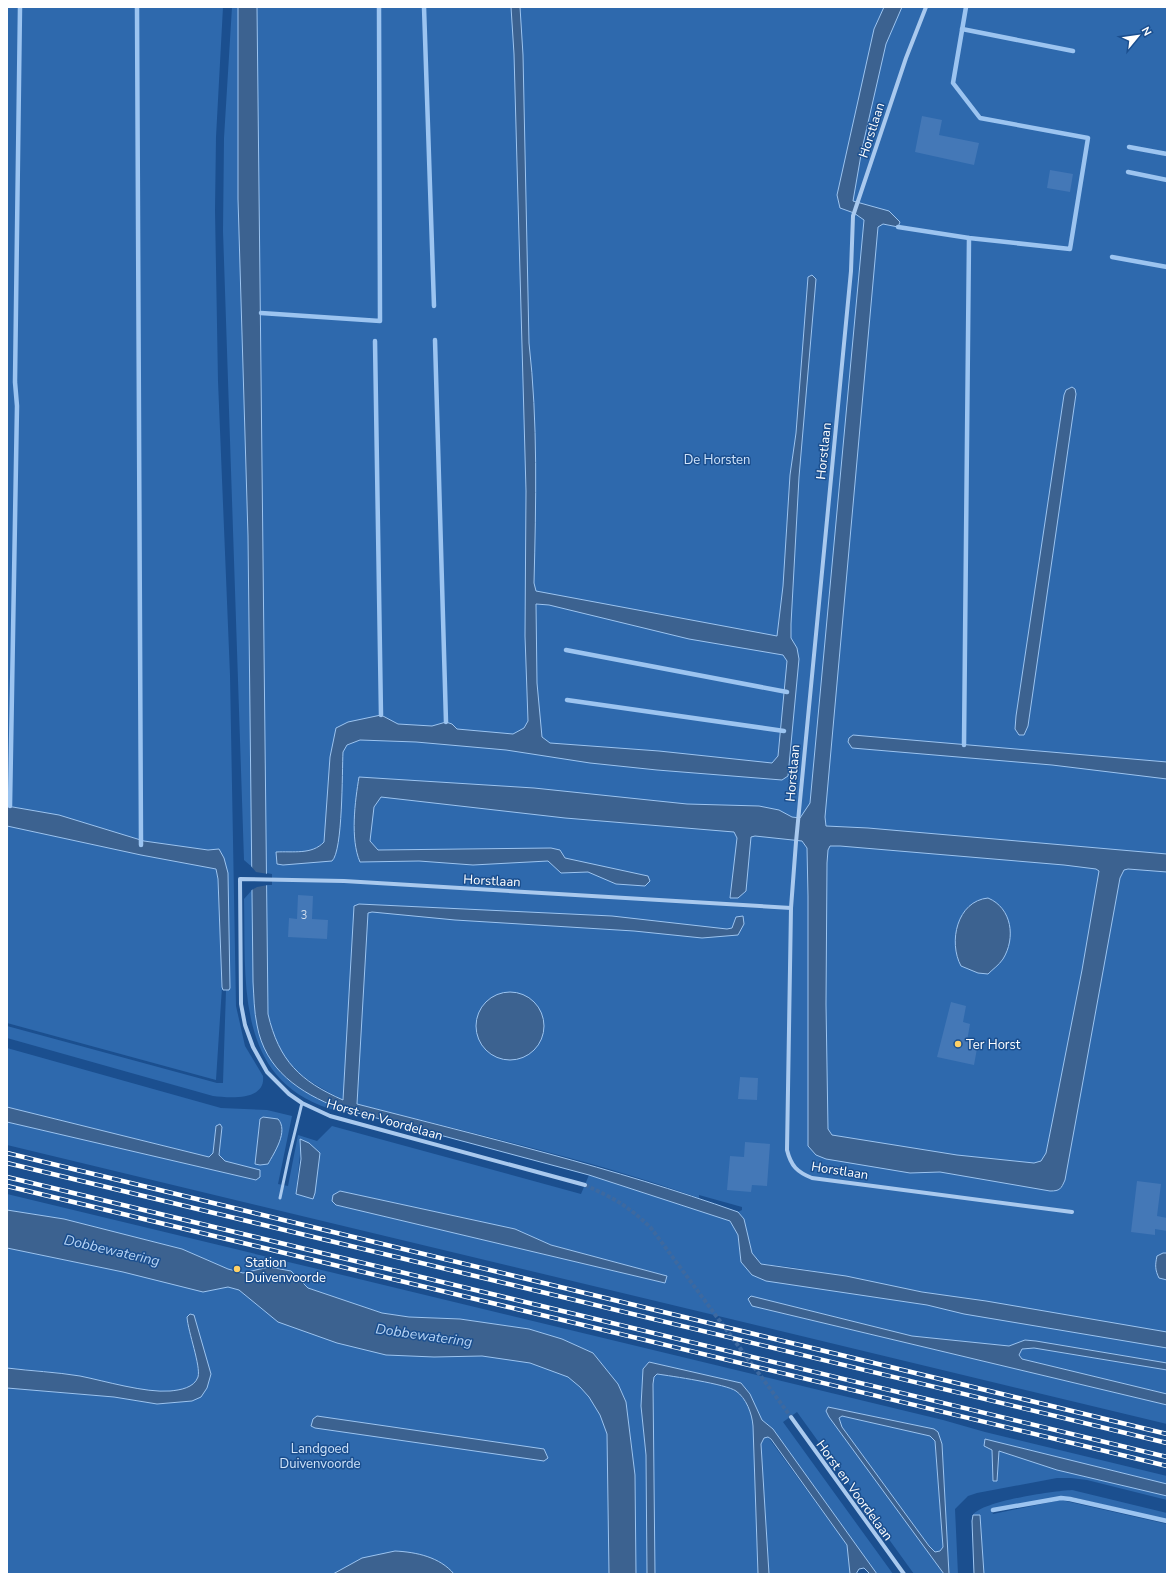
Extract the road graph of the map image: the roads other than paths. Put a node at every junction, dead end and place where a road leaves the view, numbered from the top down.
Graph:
1 (926, 7) edge
2 (240, 879) joint
3 (791, 908) junction
4 (302, 1104) junction
5 (585, 1185) tunnel mouth
6 (280, 1198) dead end
7 (1072, 1212) dead end
8 (791, 1417) tunnel mouth
9 (904, 1574) edge

1 - 3 street, Horstlaan
2 - 3 street, Horstlaan
2 - 4 street, Horst en Voordelaan
3 - 7 street, Horstlaan
4 - 5 street, Horst en Voordelaan
4 - 6 lane
8 - 9 street, Horst en Voordelaan

